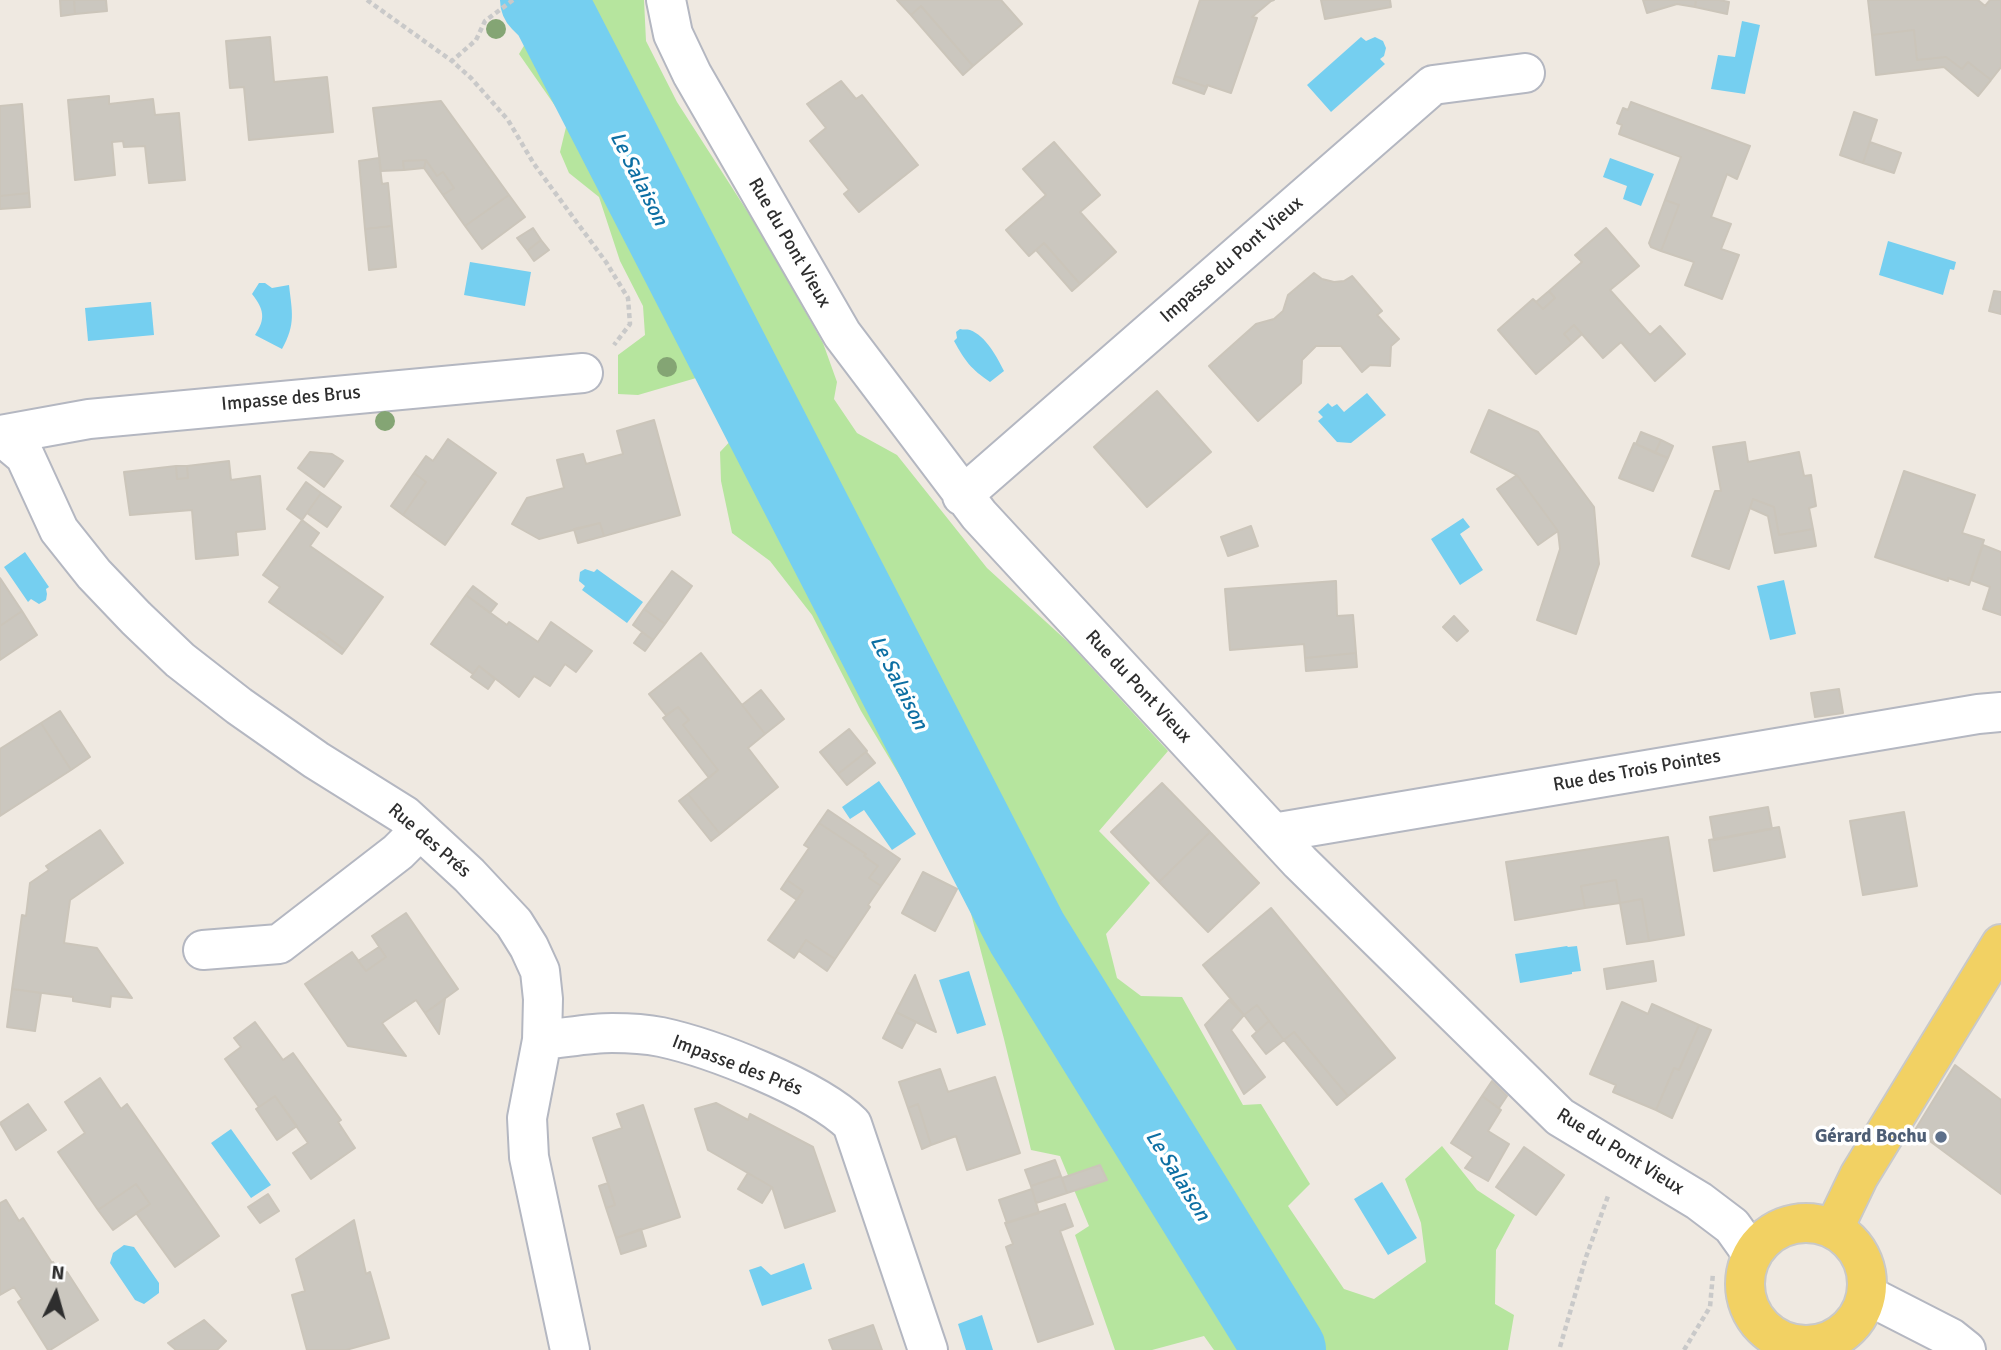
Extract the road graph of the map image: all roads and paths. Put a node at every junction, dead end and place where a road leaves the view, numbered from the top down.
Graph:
1 (367, 0) edge
2 (513, 0) edge
3 (666, 0) edge
4 (452, 61) junction
5 (1525, 73) dead end
6 (583, 373) joint
7 (0, 435) edge
8 (962, 496) junction
9 (2001, 712) edge
10 (421, 830) junction
11 (1273, 833) junction
12 (2001, 944) edge
13 (203, 950) dead end
14 (542, 1040) junction
15 (1625, 1157) junction
16 (1834, 1228) junction
17 (1752, 1254) junction
18 (1714, 1263) dead end
19 (1867, 1295) junction
20 (1764, 1343) edge
21 (1560, 1347) dead end
22 (570, 1350) edge
23 (928, 1350) edge
24 (1684, 1350) edge
25 (1966, 1350) edge

1 - 4 path
2 - 4 path
3 - 8 street, Rue du Pont Vieux
4 - 6 path
5 - 8 street, Impasse du Pont Vieux
6 - 7 street, Impasse des Brus
7 - 10 street, Rue des Prés
8 - 11 street, Rue du Pont Vieux
9 - 11 street, Rue des Trois Pointes
10 - 13 street
10 - 14 street, Rue des Prés
11 - 15 street, Rue du Pont Vieux
12 - 16 main road
14 - 22 street, Rue des Prés
14 - 23 street, Impasse des Prés
15 - 17 street, Rue du Pont Vieux
15 - 21 path
16 - 17 main road
16 - 19 main road
17 - 20 main road
18 - 24 path
19 - 20 main road
19 - 25 street

